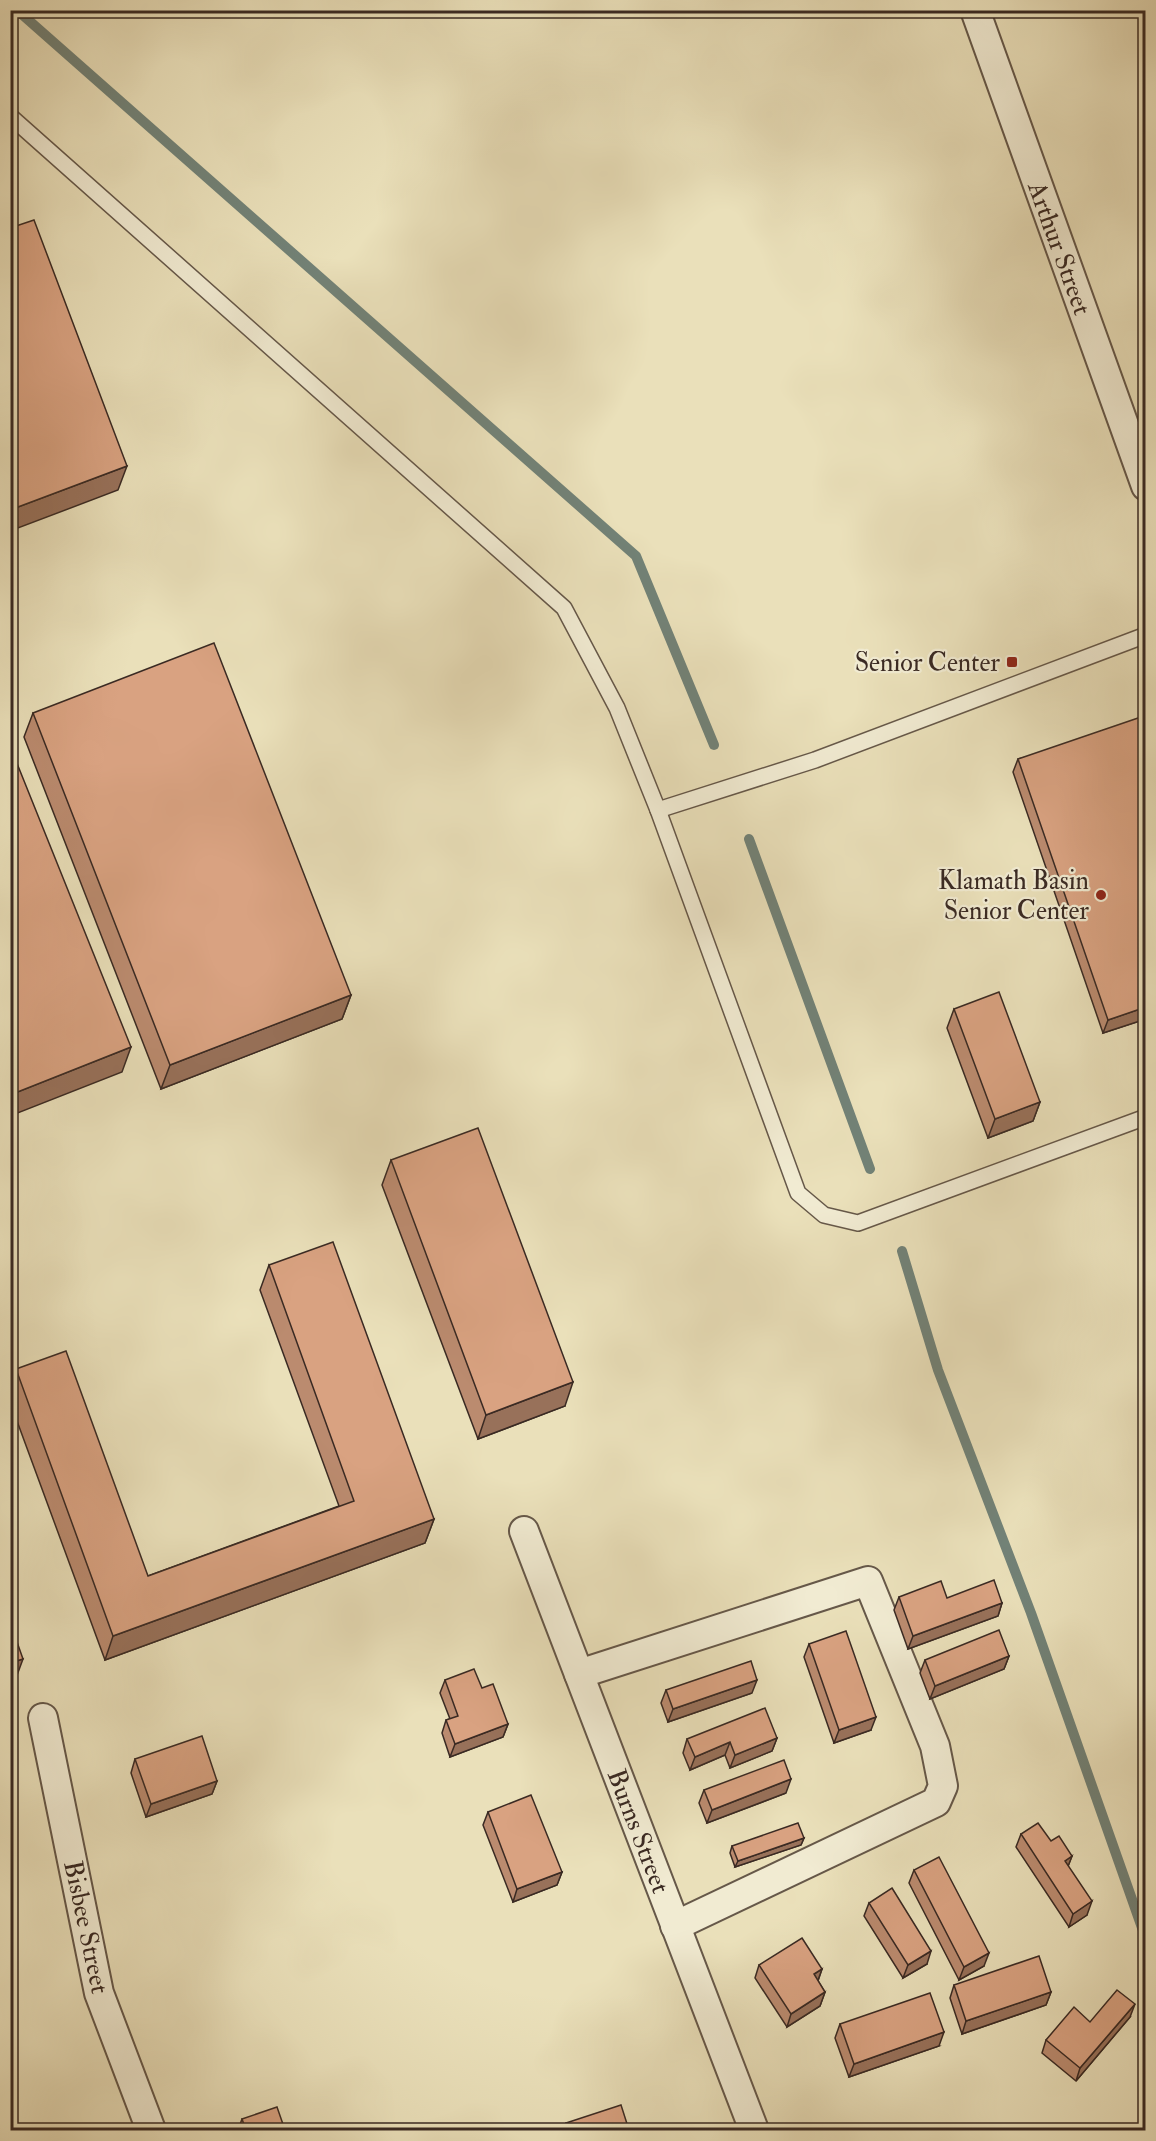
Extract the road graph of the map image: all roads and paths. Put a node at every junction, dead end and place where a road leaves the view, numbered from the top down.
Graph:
1 (975, 10) edge
2 (10, 116) edge
3 (1146, 486) edge
4 (1146, 635) edge
5 (658, 810) junction
6 (1146, 1117) edge
7 (524, 1531) dead end
8 (579, 1674) junction
9 (43, 1718) dead end
10 (675, 1926) junction
11 (151, 2130) edge
12 (754, 2130) edge

1 - 3 street, Arthur Street
2 - 5 lane
4 - 5 lane
5 - 6 lane
7 - 8 street, Burns Street
8 - 10 street, Burns Street
8 - 10 street
9 - 11 street, Bisbee Street
10 - 12 street, Burns Street

